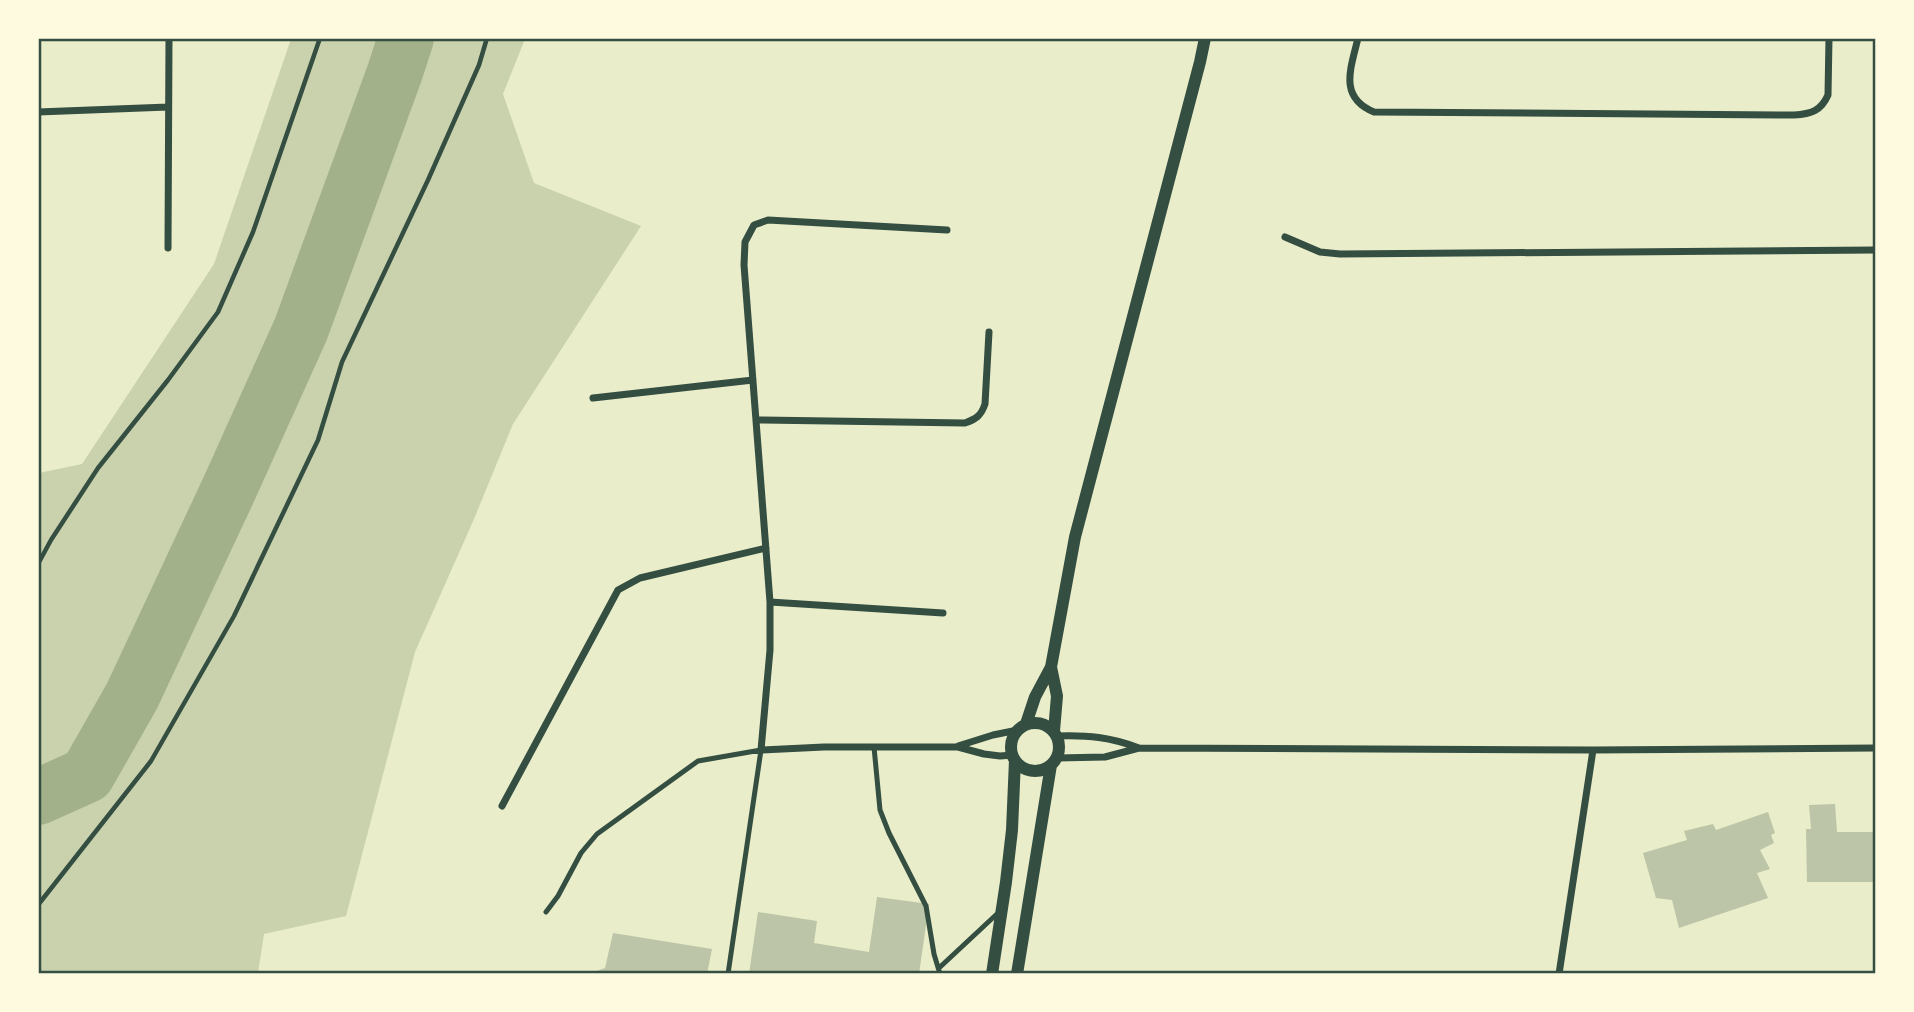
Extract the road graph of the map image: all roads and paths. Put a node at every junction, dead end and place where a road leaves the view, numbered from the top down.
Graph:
1 (169, 38) edge
2 (320, 38) edge
3 (487, 38) edge
4 (1205, 38) edge
5 (1358, 38) edge
6 (1829, 38) edge
7 (168, 107) junction
8 (38, 112) edge
9 (947, 230) dead end
10 (1285, 237) dead end
11 (168, 248) dead end
12 (1875, 250) edge
13 (989, 332) dead end
14 (753, 380) junction
15 (593, 398) dead end
16 (756, 420) junction
17 (51, 540) junction
18 (766, 548) junction
19 (38, 556) edge
20 (38, 564) edge
21 (770, 603) junction
22 (943, 613) dead end
23 (1051, 667) junction
24 (1022, 727) junction
25 (1056, 734) junction
26 (874, 747) junction
27 (958, 747) junction
28 (1139, 748) junction
29 (1875, 748) edge
30 (761, 750) junction
31 (1593, 750) junction
32 (1014, 757) junction
33 (1054, 761) junction
34 (502, 806) dead end
35 (38, 905) edge
36 (1001, 910) junction
37 (547, 912) dead end
38 (939, 971) edge
39 (728, 974) edge
40 (992, 974) edge
41 (1017, 974) edge
42 (1559, 974) edge

1 - 7 street
2 - 17 path
3 - 35 path
4 - 23 street
5 - 6 street
7 - 8 street
7 - 11 street
9 - 14 street
10 - 12 street
13 - 16 street
14 - 15 street
14 - 16 street
16 - 18 street
17 - 19 path
17 - 20 path
18 - 21 street
18 - 34 street
21 - 22 street
21 - 30 street
23 - 24 street
23 - 25 street
24 - 25 street
24 - 27 street
24 - 32 street
25 - 28 street
25 - 33 street
26 - 27 street
26 - 30 street
26 - 38 lane
27 - 32 street
28 - 31 street
28 - 33 street
29 - 31 street
30 - 37 lane
30 - 39 lane
31 - 42 street
32 - 33 street
32 - 36 street
33 - 41 street
36 - 38 lane
36 - 40 street

